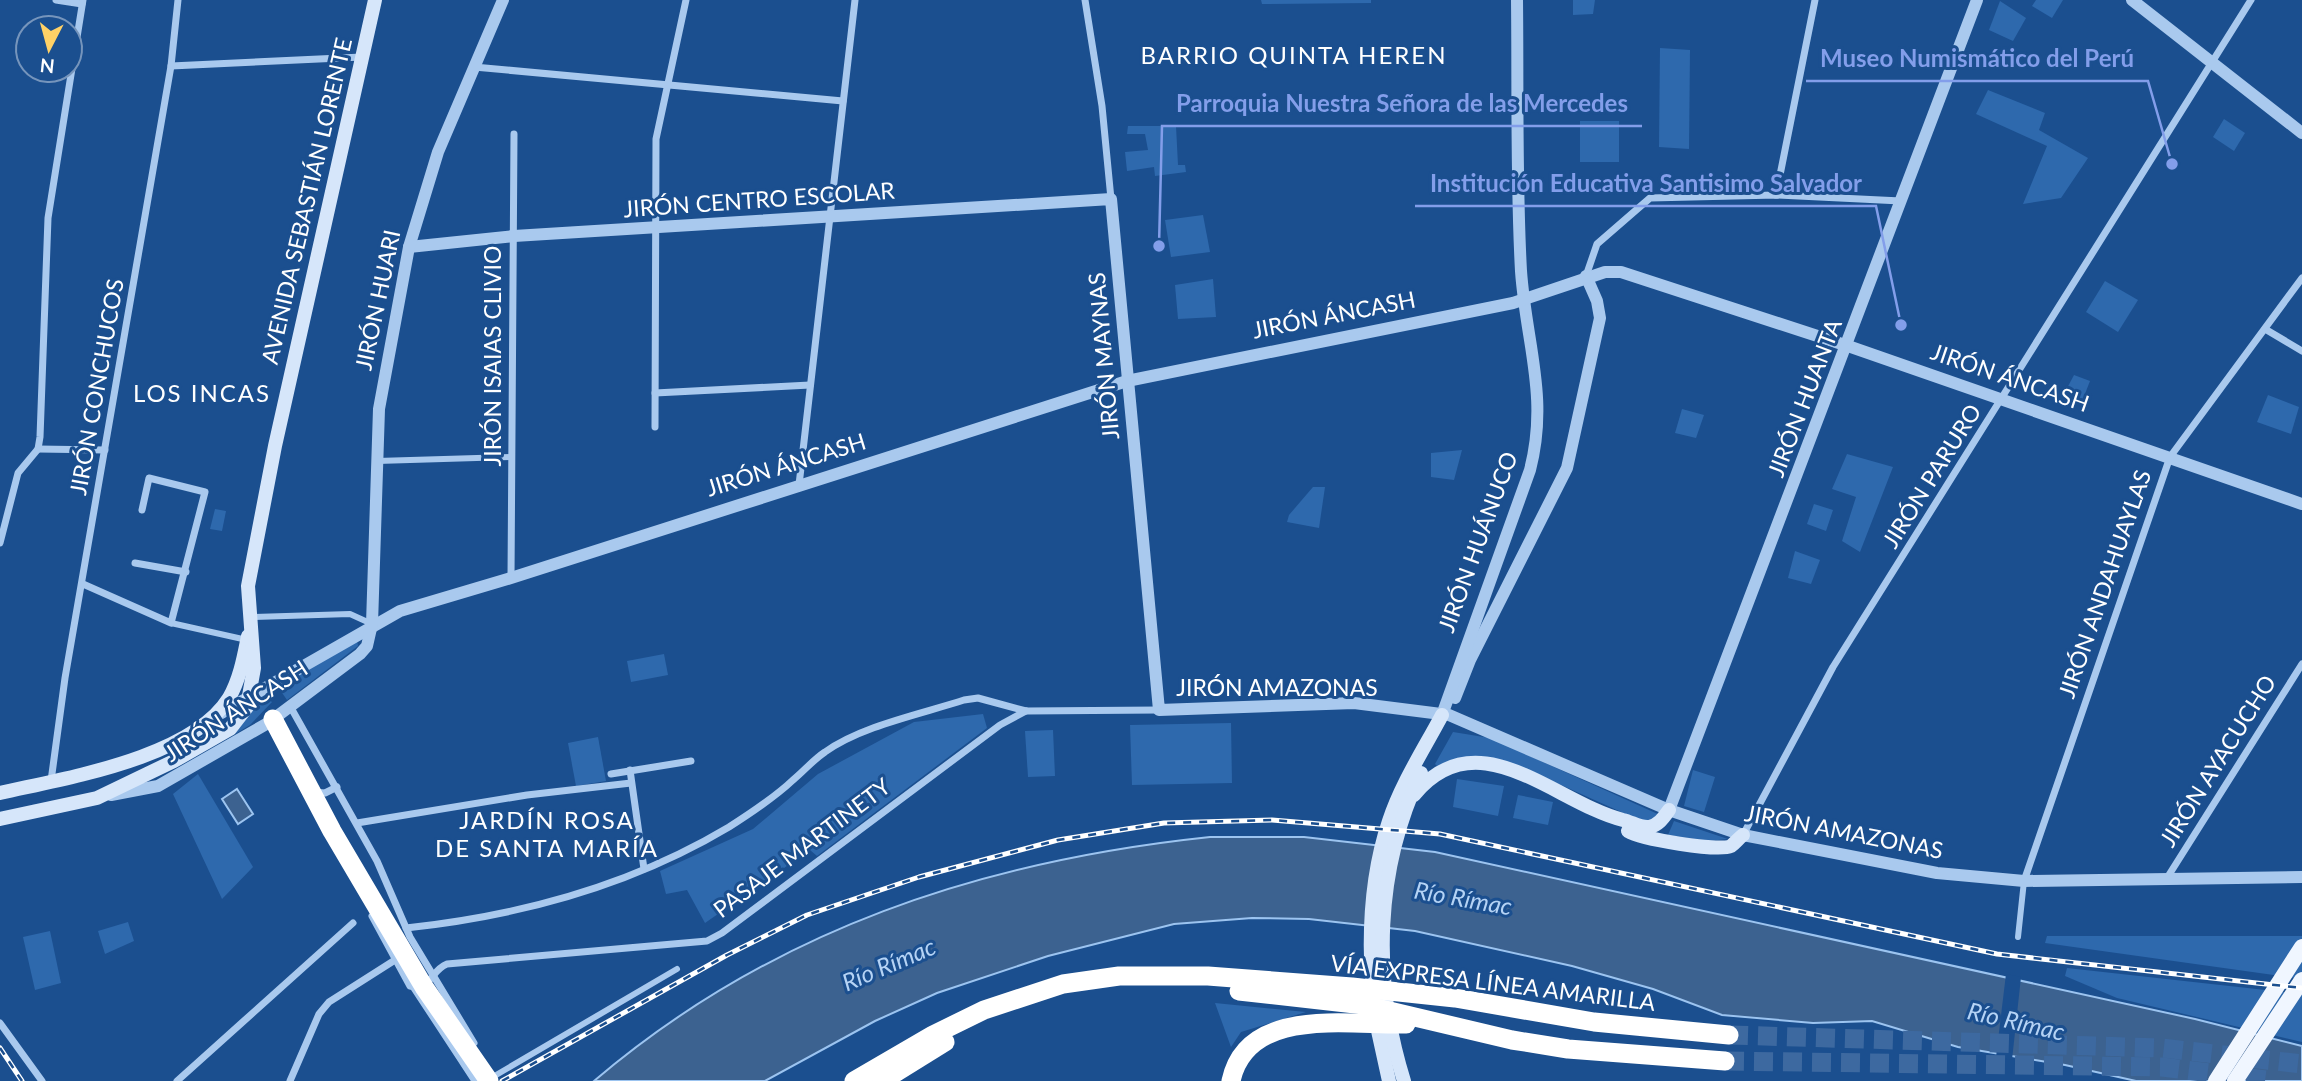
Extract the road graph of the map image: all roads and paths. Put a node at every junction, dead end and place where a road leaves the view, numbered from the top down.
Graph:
1 (56, 0) edge
2 (178, 0) edge
3 (374, 0) edge
4 (503, 0) edge
5 (686, 0) edge
6 (855, 0) edge
7 (1085, 0) edge
8 (1517, 0) edge
9 (1815, 0) edge
10 (1978, 0) edge
11 (2132, 0) edge
12 (2251, 0) edge
13 (83, 2) edge
14 (362, 57) junction
15 (2210, 63) junction
16 (172, 66) junction
17 (474, 67) junction
18 (666, 85) junction
19 (843, 101) junction
20 (2302, 133) edge
21 (514, 134) dead end
22 (1776, 195) junction
23 (1111, 199) junction
24 (1902, 201) junction
25 (830, 215) junction
26 (654, 229) junction
27 (514, 236) junction
28 (410, 247) junction
29 (1586, 276) junction
30 (2302, 278) edge
31 (1523, 300) junction
32 (2265, 329) junction
33 (1848, 346) junction
34 (2302, 351) edge
35 (1127, 381) junction
36 (810, 385) junction
37 (655, 393) junction
38 (2003, 399) junction
39 (655, 427) dead end
40 (38, 449) junction
41 (105, 450) junction
42 (512, 457) junction
43 (2170, 457) junction
44 (377, 461) junction
45 (799, 485) junction
46 (2302, 504) edge
47 (142, 510) dead end
48 (0, 543) edge
49 (135, 563) dead end
50 (186, 572) junction
51 (511, 578) junction
52 (83, 584) junction
53 (251, 617) junction
54 (171, 622) junction
55 (372, 624) junction
56 (247, 640) junction
57 (2302, 664) edge
58 (252, 695) junction
59 (290, 706) junction
60 (1159, 709) junction
61 (1026, 711) junction
62 (1445, 715) junction
63 (210, 720) junction
64 (271, 721) junction
65 (691, 761) dead end
66 (629, 770) junction
67 (611, 774) dead end
68 (51, 781) junction
69 (631, 783) junction
70 (337, 787) junction
71 (308, 790) junction
72 (0, 793) edge
73 (97, 797) junction
74 (1412, 797) junction
75 (1669, 810) junction
76 (1611, 818) junction
77 (0, 819) edge
78 (356, 823) junction
79 (1394, 823) junction
80 (1743, 835) junction
81 (644, 869) junction
82 (2302, 877) edge
83 (2167, 879) junction
84 (2024, 881) junction
85 (354, 923) dead end
86 (406, 928) junction
87 (2018, 937) dead end
88 (2302, 947) edge
89 (395, 960) junction
90 (677, 969) dead end
91 (433, 978) junction
92 (2302, 980) edge
93 (414, 988) junction
94 (1438, 1022) junction
95 (0, 1023) edge
96 (1729, 1035) tunnel mouth
97 (1389, 1057) junction
98 (1725, 1061) tunnel mouth
99 (490, 1080) edge
100 (42, 1081) edge
101 (177, 1081) edge
102 (290, 1081) edge
103 (475, 1081) edge
104 (854, 1081) edge
105 (883, 1081) edge
106 (1231, 1081) edge
107 (1389, 1081) edge
108 (1404, 1081) edge
109 (2216, 1081) edge
110 (2235, 1081) edge

1 - 13 street
2 - 16 street, JIRÓN CONCHUCOS
3 - 14 main road, AVENIDA SEBASTIÁN LORENTE
4 - 17 street, JIRÓN HUARI
5 - 18 street
6 - 19 street
7 - 23 street, JIRÓN MAYNAS
8 - 31 street, JIRÓN HUÁNUCO
9 - 22 street
10 - 24 street, JIRÓN HUANTA
11 - 15 street
12 - 15 street, JIRÓN PARURO
13 - 40 street
14 - 16 street
14 - 53 main road, AVENIDA SEBASTIÁN LORENTE
15 - 20 street
15 - 38 street, JIRÓN PARURO
16 - 41 street, JIRÓN CONCHUCOS
17 - 18 street
17 - 28 street, JIRÓN HUARI
18 - 19 street
18 - 26 street
19 - 25 street
21 - 27 street, JIRÓN ISAIAS CLIVIO
22 - 24 street
22 - 29 street
23 - 25 street, JIRÓN CENTRO ESCOLAR
23 - 35 street, JIRÓN MAYNAS
24 - 33 street, JIRÓN HUANTA
25 - 26 street, JIRÓN CENTRO ESCOLAR
25 - 36 street
26 - 27 street, JIRÓN CENTRO ESCOLAR
26 - 37 street
27 - 28 street, JIRÓN CENTRO ESCOLAR
27 - 42 street, JIRÓN ISAIAS CLIVIO
28 - 44 street, JIRÓN HUARI
29 - 31 street, JIRÓN ÁNCASH
29 - 33 street, JIRÓN ÁNCASH
29 - 62 street, JIRÓN HUÁNUCO
30 - 32 street, JIRÓN ANDAHUAYLAS
31 - 35 street, JIRÓN ÁNCASH
31 - 62 street, JIRÓN HUÁNUCO
32 - 34 street
32 - 43 street, JIRÓN ANDAHUAYLAS
33 - 38 street, JIRÓN ÁNCASH
33 - 75 street, JIRÓN HUANTA
35 - 45 street, JIRÓN ÁNCASH
35 - 60 street, JIRÓN MAYNAS
36 - 37 street
36 - 45 street
37 - 39 street
38 - 43 street, JIRÓN ÁNCASH
38 - 80 street, JIRÓN PARURO
40 - 41 street
40 - 48 street
41 - 52 street, JIRÓN CONCHUCOS
42 - 44 street
42 - 51 street, JIRÓN ISAIAS CLIVIO
43 - 46 street, JIRÓN ÁNCASH
43 - 84 street, JIRÓN ANDAHUAYLAS
44 - 55 street, JIRÓN HUARI
45 - 51 street, JIRÓN ÁNCASH
47 - 50 street
49 - 50 street
50 - 54 street
51 - 55 street, JIRÓN ÁNCASH
52 - 54 street
52 - 68 street, JIRÓN CONCHUCOS
53 - 55 street
53 - 56 main road, AVENIDA SEBASTIÁN LORENTE
53 - 58 main road, AVENIDA SEBASTIÁN LORENTE
54 - 56 street
55 - 58 street, JIRÓN ÁNCASH
55 - 59 street, JIRÓN ÁNCASH
56 - 63 main road, AVENIDA SEBASTIÁN LORENTE
57 - 83 street, JIRÓN AYACUCHO
58 - 63 street, JIRÓN ÁNCASH
58 - 73 main road, JIRÓN ÁNCASH
59 - 64 street, JIRÓN ÁNCASH
59 - 70 street
60 - 61 street, JIRÓN AMAZONAS
60 - 62 street, JIRÓN AMAZONAS
61 - 81 street, JIRÓN AMAZONAS
61 - 91 street, PASAJE MARTINETY
62 - 74 main road, JIRÓN HUÁNUCO
62 - 75 street, JIRÓN AMAZONAS
62 - 79 main road, JIRÓN HUÁNUCO
63 - 68 main road, JIRÓN ÁNCASH
64 - 71 highway
64 - 73 street, JIRÓN ÁNCASH
65 - 66 street
66 - 67 street
66 - 69 street
68 - 72 main road, JIRÓN ÁNCASH
69 - 78 street
69 - 81 street
70 - 71 street
70 - 78 street
71 - 89 street
71 - 99 highway
73 - 77 main road, JIRÓN ÁNCASH
74 - 76 main road
74 - 79 main road, JIRÓN HUÁNUCO
75 - 76 main road
75 - 80 street, JIRÓN AMAZONAS
76 - 80 main road
78 - 86 street
79 - 97 main road, JIRÓN HUÁNUCO
80 - 84 street, JIRÓN AMAZONAS
81 - 86 street, JIRÓN AMAZONAS
82 - 83 street, JIRÓN AMAZONAS
83 - 84 street, JIRÓN AMAZONAS
84 - 87 street, JIRÓN ANDAHUAYLAS
85 - 101 street
86 - 91 street
88 - 109 main road
89 - 93 street
89 - 102 street
90 - 99 street
91 - 93 street, PASAJE MARTINETY
91 - 99 street
92 - 110 main road
93 - 103 street
94 - 98 highway, VÍA EXPRESA LÍNEA AMARILLA
94 - 105 highway, VÍA EXPRESA LÍNEA AMARILLA
94 - 106 highway
95 - 100 street
96 - 104 highway, VÍA EXPRESA LÍNEA AMARILLA
97 - 107 main road, JIRÓN HUÁNUCO
97 - 108 main road, JIRÓN HUÁNUCO

